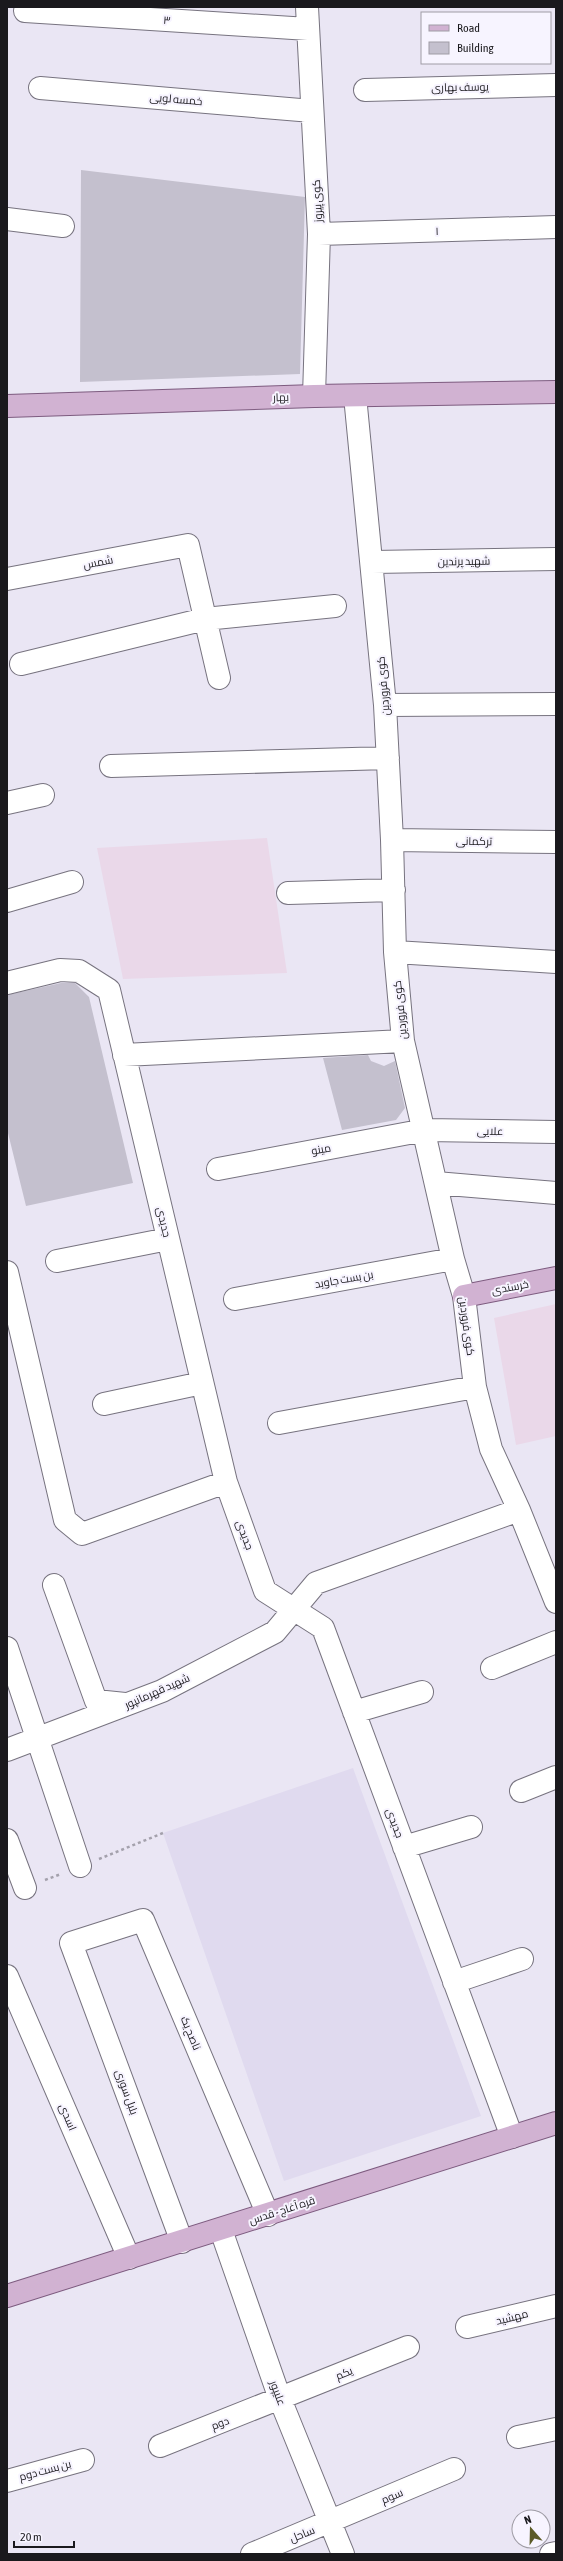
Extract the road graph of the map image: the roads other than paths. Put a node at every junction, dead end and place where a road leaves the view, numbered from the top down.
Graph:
1 (307, 7) edge
2 (25, 10) dead end
3 (308, 29) junction
4 (556, 85) edge
5 (40, 88) dead end
6 (365, 90) dead end
7 (312, 111) junction
8 (7, 219) edge
9 (63, 226) dead end
10 (556, 227) edge
11 (319, 234) junction
12 (556, 392) edge
13 (314, 396) junction
14 (355, 396) junction
15 (7, 406) edge
16 (556, 559) edge
17 (373, 562) junction
18 (7, 579) edge
19 (335, 606) dead end
20 (206, 619) junction
21 (21, 664) dead end
22 (219, 678) dead end
23 (556, 704) edge
24 (385, 705) junction
25 (388, 758) junction
26 (111, 766) dead end
27 (43, 795) dead end
28 (7, 803) edge
29 (392, 840) junction
30 (556, 842) edge
31 (72, 882) dead end
32 (394, 890) junction
33 (288, 893) dead end
34 (8, 898) edge
35 (395, 952) junction
36 (556, 962) edge
37 (7, 983) edge
38 (403, 1041) junction
39 (124, 1055) junction
40 (425, 1130) junction
41 (556, 1132) edge
42 (218, 1168) dead end
43 (436, 1183) junction
44 (556, 1193) edge
45 (168, 1239) junction
46 (452, 1259) junction
47 (56, 1261) dead end
48 (7, 1272) edge
49 (556, 1278) edge
50 (464, 1296) junction
51 (235, 1299) dead end
52 (202, 1383) junction
53 (475, 1387) junction
54 (104, 1404) dead end
55 (279, 1423) dead end
56 (226, 1482) junction
57 (519, 1510) junction
58 (54, 1585) dead end
59 (556, 1602) edge
60 (294, 1609) junction
61 (556, 1642) edge
62 (7, 1648) edge
63 (492, 1668) dead end
64 (422, 1692) dead end
65 (128, 1704) junction
66 (354, 1712) junction
67 (38, 1738) junction
68 (7, 1750) edge
69 (556, 1777) edge
70 (521, 1791) dead end
71 (471, 1827) dead end
72 (7, 1840) edge
73 (404, 1847) junction
74 (80, 1866) dead end
75 (24, 1888) dead end
76 (71, 1943) joint
77 (522, 1959) dead end
78 (7, 1976) edge
79 (454, 1982) junction
80 (556, 2123) edge
81 (512, 2137) junction
82 (268, 2215) junction
83 (221, 2230) junction
84 (182, 2242) junction
85 (129, 2258) junction
86 (7, 2296) edge
87 (556, 2306) edge
88 (467, 2327) dead end
89 (408, 2347) dead end
90 (280, 2400) junction
91 (556, 2429) edge
92 (518, 2437) dead end
93 (160, 2446) dead end
94 (83, 2460) dead end
95 (454, 2469) dead end
96 (7, 2481) edge
97 (330, 2522) junction
98 (556, 2553) edge
99 (252, 2554) edge
100 (343, 2554) edge
101 (551, 2554) edge

1 - 3 street, کوی پیروز
2 - 3 street, ۳
3 - 7 street, کوی پیروز
4 - 6 street, یوسف بهاری
5 - 7 street, خمسه لویی
7 - 11 street, کوی پیروز
8 - 9 street
10 - 11 street, ۱
11 - 13 street, کوی پیروز
12 - 14 main road, بهار
13 - 14 main road, بهار
13 - 15 main road, بهار
14 - 17 street, کوی فروردین
16 - 17 street, شهید پرندین
17 - 24 street, کوی فروردین
18 - 20 street, شمس
19 - 20 street
20 - 21 street
20 - 22 street
23 - 24 street
24 - 25 street, کوی فروردین
25 - 26 street
25 - 29 street, کوی فروردین
27 - 28 street
29 - 30 street, ترکمانی
29 - 32 street, کوی فروردین
31 - 34 street
32 - 33 street
32 - 35 street, کوی فروردین
35 - 36 street
35 - 38 street, کوی فروردین
37 - 39 street, جدیدی
38 - 39 street
38 - 40 street, کوی فروردین
39 - 45 street, جدیدی
40 - 41 street, علایی
40 - 42 street, مینو
40 - 43 street, کوی فروردین
43 - 44 street
43 - 46 street, کوی فروردین
45 - 47 street
45 - 52 street, جدیدی
46 - 50 street, کوی فروردین
46 - 51 street, بن بست جاوید
48 - 56 street
49 - 50 main road, خرسندی
50 - 53 street, کوی فروردین
52 - 54 street
52 - 56 street, جدیدی
53 - 55 street
53 - 57 street, کوی فروردین
56 - 60 street, جدیدی
57 - 59 street, کوی فروردین
57 - 60 street, شهید قهرمانپور
58 - 65 street
60 - 65 street, شهید قهرمانپور
60 - 66 street, جدیدی
61 - 63 street
62 - 67 street
64 - 66 street
65 - 67 street, شهید قهرمانپور
66 - 73 street, جدیدی
67 - 68 street, شهید قهرمانپور
67 - 74 street
69 - 70 street
71 - 73 street
72 - 75 street
73 - 79 street, جدیدی
76 - 82 street, ناصح یک
76 - 84 street, بلبل سوری
77 - 79 street
78 - 85 street, اسدی
79 - 81 street, جدیدی
80 - 81 main road, قره آغاج - قدس
81 - 82 main road, قره آغاج - قدس
82 - 83 main road, قره آغاج - قدس
83 - 84 main road, قره آغاج - قدس
83 - 90 street, علیپور
84 - 85 main road, قره آغاج - قدس
85 - 86 main road, قره آغاج - قدس
87 - 88 street, مهشید
89 - 90 street, یکم
90 - 93 street, دوم
90 - 97 street, علیپور
91 - 92 street
94 - 96 street, بن بست دوم
95 - 97 street, سوم
97 - 99 street, ساحل
97 - 100 street, علیپور
98 - 101 street

